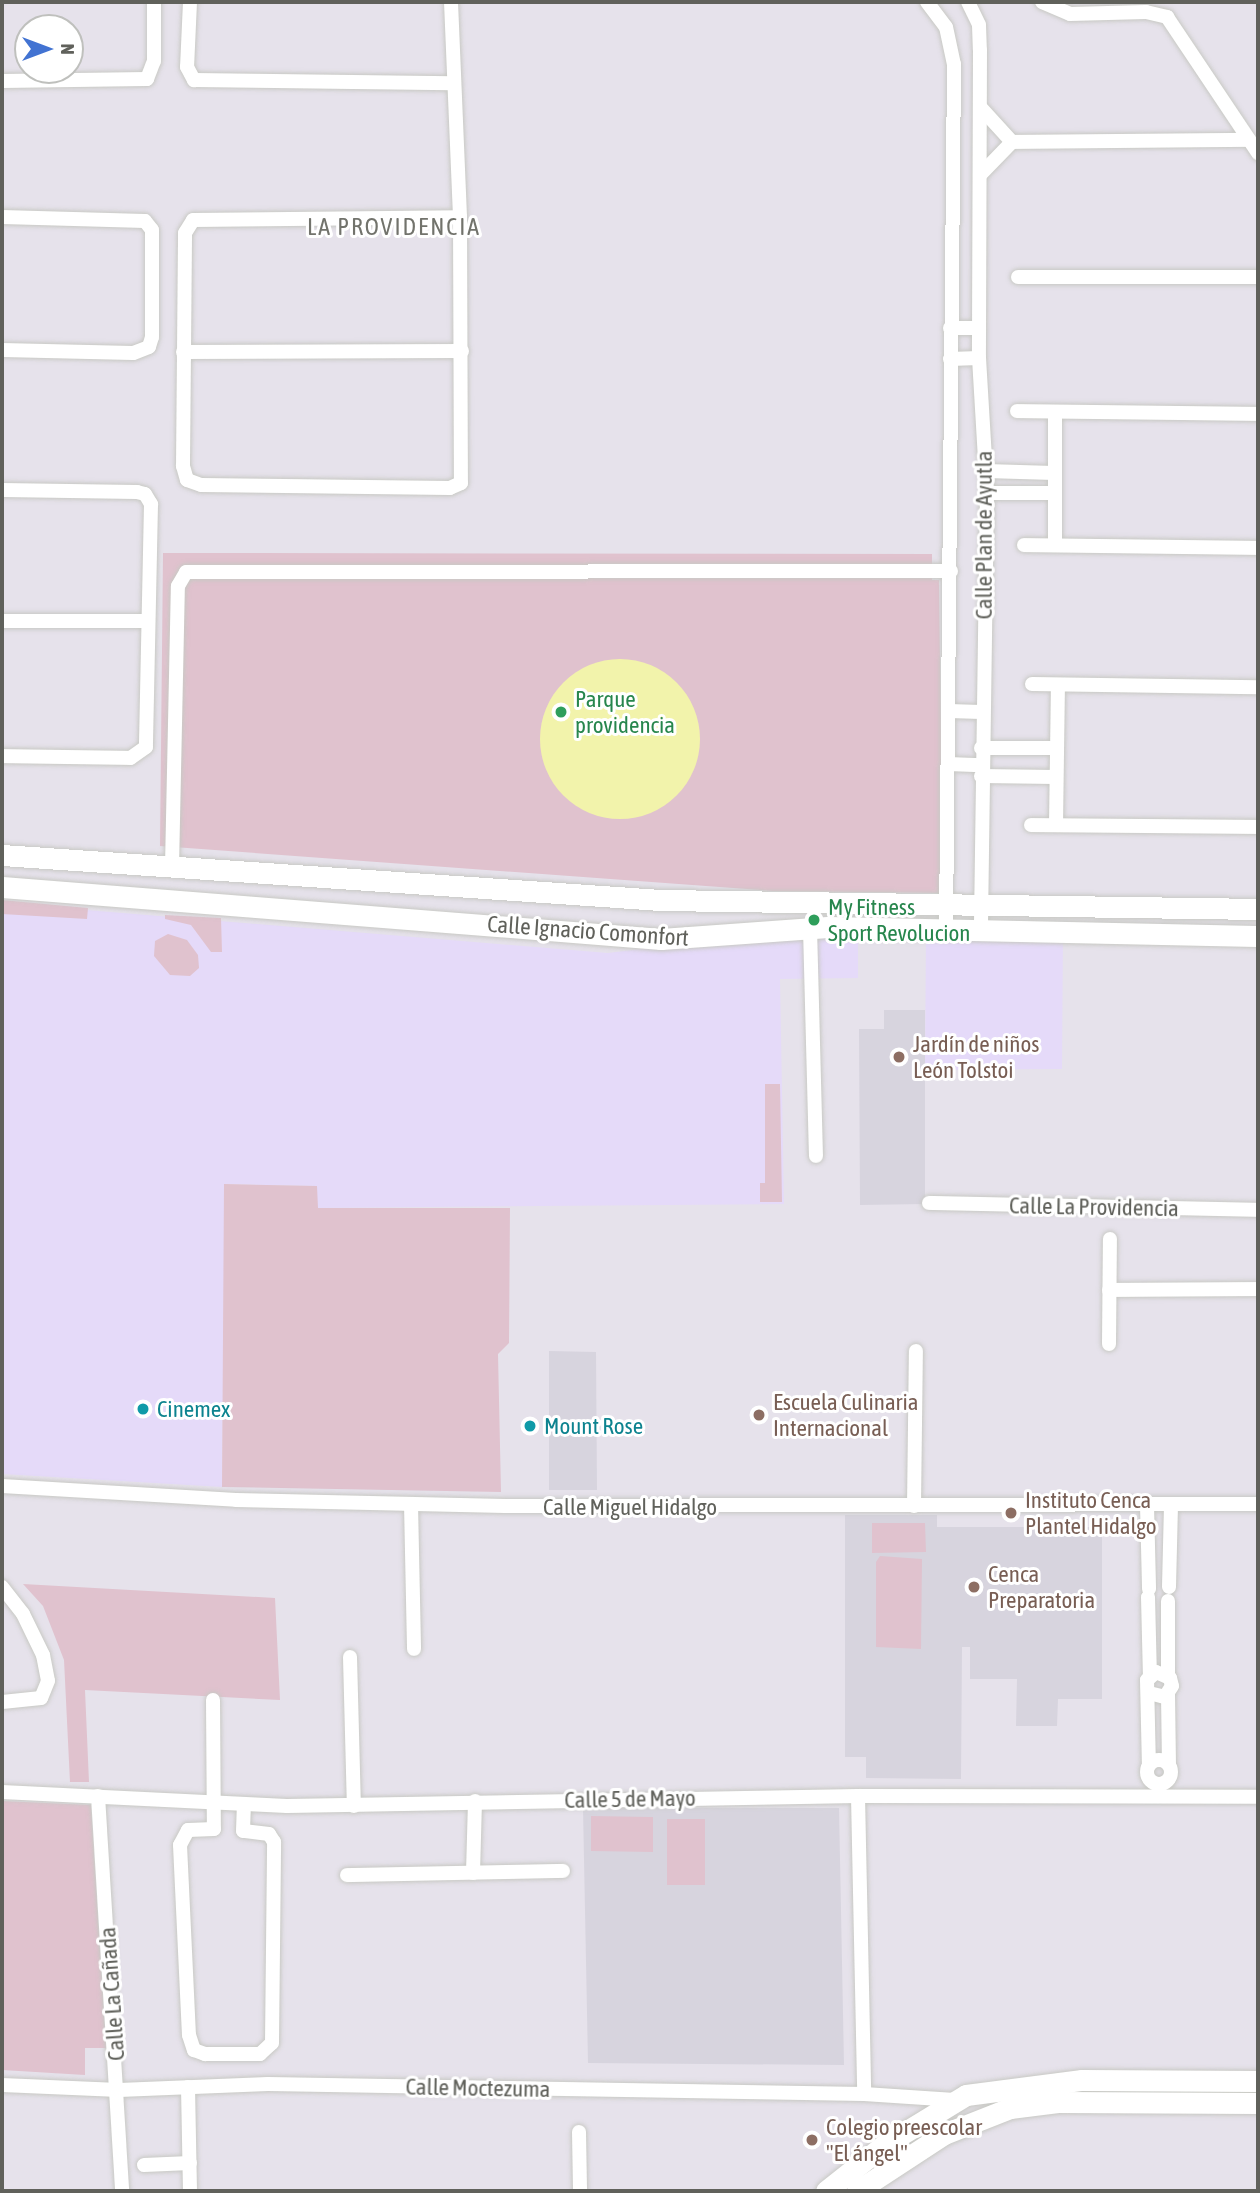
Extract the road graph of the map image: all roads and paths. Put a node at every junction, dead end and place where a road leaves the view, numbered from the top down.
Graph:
1 (154, 2) edge
2 (190, 2) edge
3 (452, 2) edge
4 (926, 2) edge
5 (968, 2) edge
6 (1042, 2) edge
7 (2, 81) edge
8 (453, 83) junction
9 (981, 108) junction
10 (1249, 140) junction
11 (1012, 142) junction
12 (1258, 153) edge
13 (981, 174) junction
14 (2, 217) edge
15 (460, 217) junction
16 (1018, 277) dead end
17 (1258, 277) edge
18 (950, 328) junction
19 (979, 328) junction
20 (2, 350) edge
21 (462, 351) junction
22 (183, 352) junction
23 (979, 358) junction
24 (950, 359) junction
25 (1017, 411) dead end
26 (1055, 412) junction
27 (1258, 414) edge
28 (986, 471) junction
29 (1054, 473) junction
30 (2, 490) edge
31 (987, 493) junction
32 (1054, 493) junction
33 (1024, 545) dead end
34 (1055, 545) junction
35 (1258, 548) edge
36 (951, 571) junction
37 (2, 621) edge
38 (147, 621) junction
39 (1032, 684) dead end
40 (1058, 685) junction
41 (1258, 687) edge
42 (949, 711) junction
43 (981, 712) junction
44 (981, 748) junction
45 (1057, 748) junction
46 (2, 756) edge
47 (948, 765) junction
48 (981, 771) junction
49 (1056, 777) junction
50 (1031, 825) dead end
51 (1056, 825) junction
52 (1258, 827) edge
53 (2, 855) edge
54 (172, 867) junction
55 (2, 887) edge
56 (947, 905) junction
57 (981, 905) junction
58 (1258, 909) edge
59 (810, 928) junction
60 (946, 930) junction
61 (981, 931) junction
62 (1258, 936) edge
63 (816, 1156) dead end
64 (929, 1203) dead end
65 (1258, 1210) edge
66 (1110, 1239) dead end
67 (1110, 1290) junction
68 (1258, 1290) edge
69 (1110, 1344) dead end
70 (916, 1351) dead end
71 (2, 1486) edge
72 (411, 1504) junction
73 (1147, 1504) junction
74 (1171, 1504) junction
75 (1258, 1504) edge
76 (914, 1506) junction
77 (2, 1587) edge
78 (1149, 1593) junction
79 (1168, 1594) junction
80 (414, 1649) dead end
81 (350, 1657) dead end
82 (1168, 1675) junction
83 (1150, 1677) junction
84 (1149, 1693) junction
85 (1168, 1694) junction
86 (213, 1700) dead end
87 (2, 1702) edge
88 (1149, 1765) junction
89 (1169, 1765) junction
90 (2, 1792) edge
91 (98, 1796) junction
92 (858, 1796) junction
93 (1258, 1797) edge
94 (475, 1801) junction
95 (214, 1804) junction
96 (244, 1805) junction
97 (354, 1806) junction
98 (563, 1871) dead end
99 (473, 1873) junction
100 (347, 1875) dead end
101 (1258, 2081) edge
102 (2, 2085) edge
103 (188, 2087) junction
104 (118, 2090) junction
105 (863, 2094) junction
106 (955, 2100) junction
107 (1258, 2104) edge
108 (579, 2132) dead end
109 (190, 2163) junction
110 (144, 2165) dead end
111 (122, 2191) edge
112 (190, 2191) edge
113 (580, 2191) edge
114 (826, 2191) edge
115 (857, 2191) edge

1 - 7 street
2 - 8 street
3 - 8 street
4 - 18 street, Calle Plan de Ayutla
5 - 9 street, Calle Plan de Ayutla
6 - 10 street
8 - 15 street
9 - 11 street
9 - 13 street, Calle Plan de Ayutla
10 - 11 street
10 - 12 street
11 - 13 street
13 - 19 street, Calle Plan de Ayutla
14 - 20 street
15 - 21 street
15 - 22 street
16 - 17 street
18 - 19 street
18 - 24 street, Calle Plan de Ayutla
19 - 23 street, Calle Plan de Ayutla
21 - 22 street
21 - 22 street
23 - 24 street
23 - 28 street, Calle Plan de Ayutla
24 - 36 street, Calle Plan de Ayutla
25 - 26 street
26 - 27 street
26 - 29 street
28 - 29 street
28 - 31 street, Calle Plan de Ayutla
29 - 32 street
30 - 38 street
31 - 32 street
31 - 43 street, Calle Plan de Ayutla
32 - 34 street
33 - 34 street
34 - 35 street
36 - 42 street, Calle Plan de Ayutla
36 - 54 street
37 - 38 street
38 - 46 street
39 - 40 street
40 - 41 street
40 - 45 street
42 - 43 street
42 - 47 street, Calle Plan de Ayutla
43 - 44 street, Calle Plan de Ayutla
44 - 45 street
44 - 48 street, Calle Plan de Ayutla
45 - 49 street
47 - 48 street
47 - 56 street, Calle Plan de Ayutla
48 - 49 street
48 - 57 street, Calle Plan de Ayutla
49 - 51 street
50 - 51 street
51 - 52 street
53 - 54 main road, Calle Ignacio Comonfort
54 - 56 main road, Calle Ignacio Comonfort
55 - 59 main road, Calle Ignacio Comonfort
56 - 57 main road, Calle Ignacio Comonfort
56 - 60 street, Calle Plan de Ayutla
57 - 58 main road, Calle Ignacio Comonfort
57 - 61 street, Calle Plan de Ayutla
59 - 60 main road, Calle Ignacio Comonfort
59 - 63 street
60 - 61 main road, Calle Ignacio Comonfort
61 - 62 main road, Calle Ignacio Comonfort
64 - 65 street, Calle La Providencia
66 - 67 street
67 - 68 street
67 - 69 street
70 - 76 street
71 - 72 street, Calle Miguel Hidalgo
72 - 76 street, Calle Miguel Hidalgo
72 - 80 street
73 - 74 street, Calle Miguel Hidalgo
73 - 76 street, Calle Miguel Hidalgo
73 - 78 street
74 - 75 street, Calle Miguel Hidalgo
74 - 79 street
77 - 87 street
78 - 79 street
78 - 83 street
79 - 82 street
81 - 97 street
82 - 83 street
82 - 85 street
83 - 84 street
84 - 85 street
84 - 88 street
85 - 89 street
86 - 95 street
88 - 89 street
88 - 89 street
90 - 91 street, Calle 5 de Mayo
91 - 95 street, Calle 5 de Mayo
91 - 104 street, Calle La Cañada
92 - 93 street, Calle 5 de Mayo
92 - 94 street, Calle 5 de Mayo
92 - 105 street
94 - 97 street, Calle 5 de Mayo
94 - 99 street
95 - 96 street, Calle 5 de Mayo
95 - 96 street
96 - 97 street, Calle 5 de Mayo
98 - 99 street
99 - 100 street
101 - 106 main road
102 - 104 street, Calle Moctezuma
103 - 104 street, Calle Moctezuma
103 - 105 street, Calle Moctezuma
103 - 109 street
104 - 111 street, Calle La Cañada
105 - 106 street, Calle Moctezuma
106 - 114 main road
107 - 115 main road
108 - 113 street
109 - 110 street
109 - 112 street

